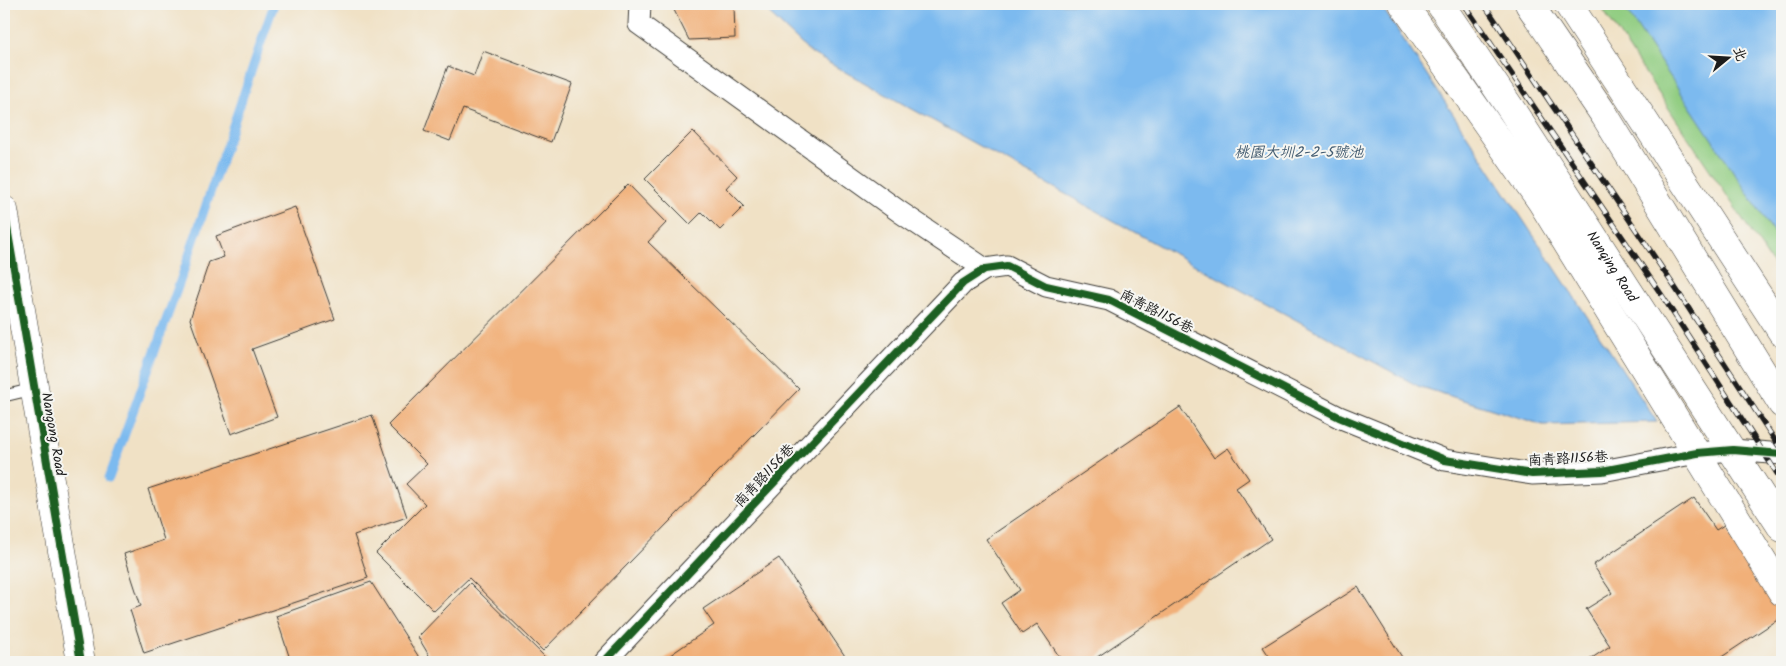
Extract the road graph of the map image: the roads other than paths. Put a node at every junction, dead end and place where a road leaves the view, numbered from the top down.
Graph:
1 (640, 4) edge
2 (1403, 4) edge
3 (1529, 4) edge
4 (1540, 4) edge
5 (1568, 4) edge
6 (1441, 8) edge
7 (1553, 39) junction
8 (4, 210) edge
9 (985, 269) junction
10 (1782, 332) edge
11 (33, 389) junction
12 (4, 396) edge
13 (1782, 404) edge
14 (1733, 450) junction
15 (1697, 454) junction
16 (1782, 454) edge
17 (1782, 528) edge
18 (1782, 592) edge
19 (81, 662) edge
20 (604, 662) edge

1 - 9 street
2 - 15 main road
3 - 7 main road
4 - 7 main road
5 - 10 main road
6 - 14 main road, Nanqing Road
7 - 13 main road
8 - 11 main road, Nangong Road
9 - 15 street, 南青路1156巷
9 - 20 street, 南青路1156巷
11 - 12 lane
11 - 19 main road, Nangong Road
14 - 15 street, 南青路1156巷
14 - 16 street, 南青路1156巷
14 - 17 main road, Nanqing Road
15 - 18 main road

